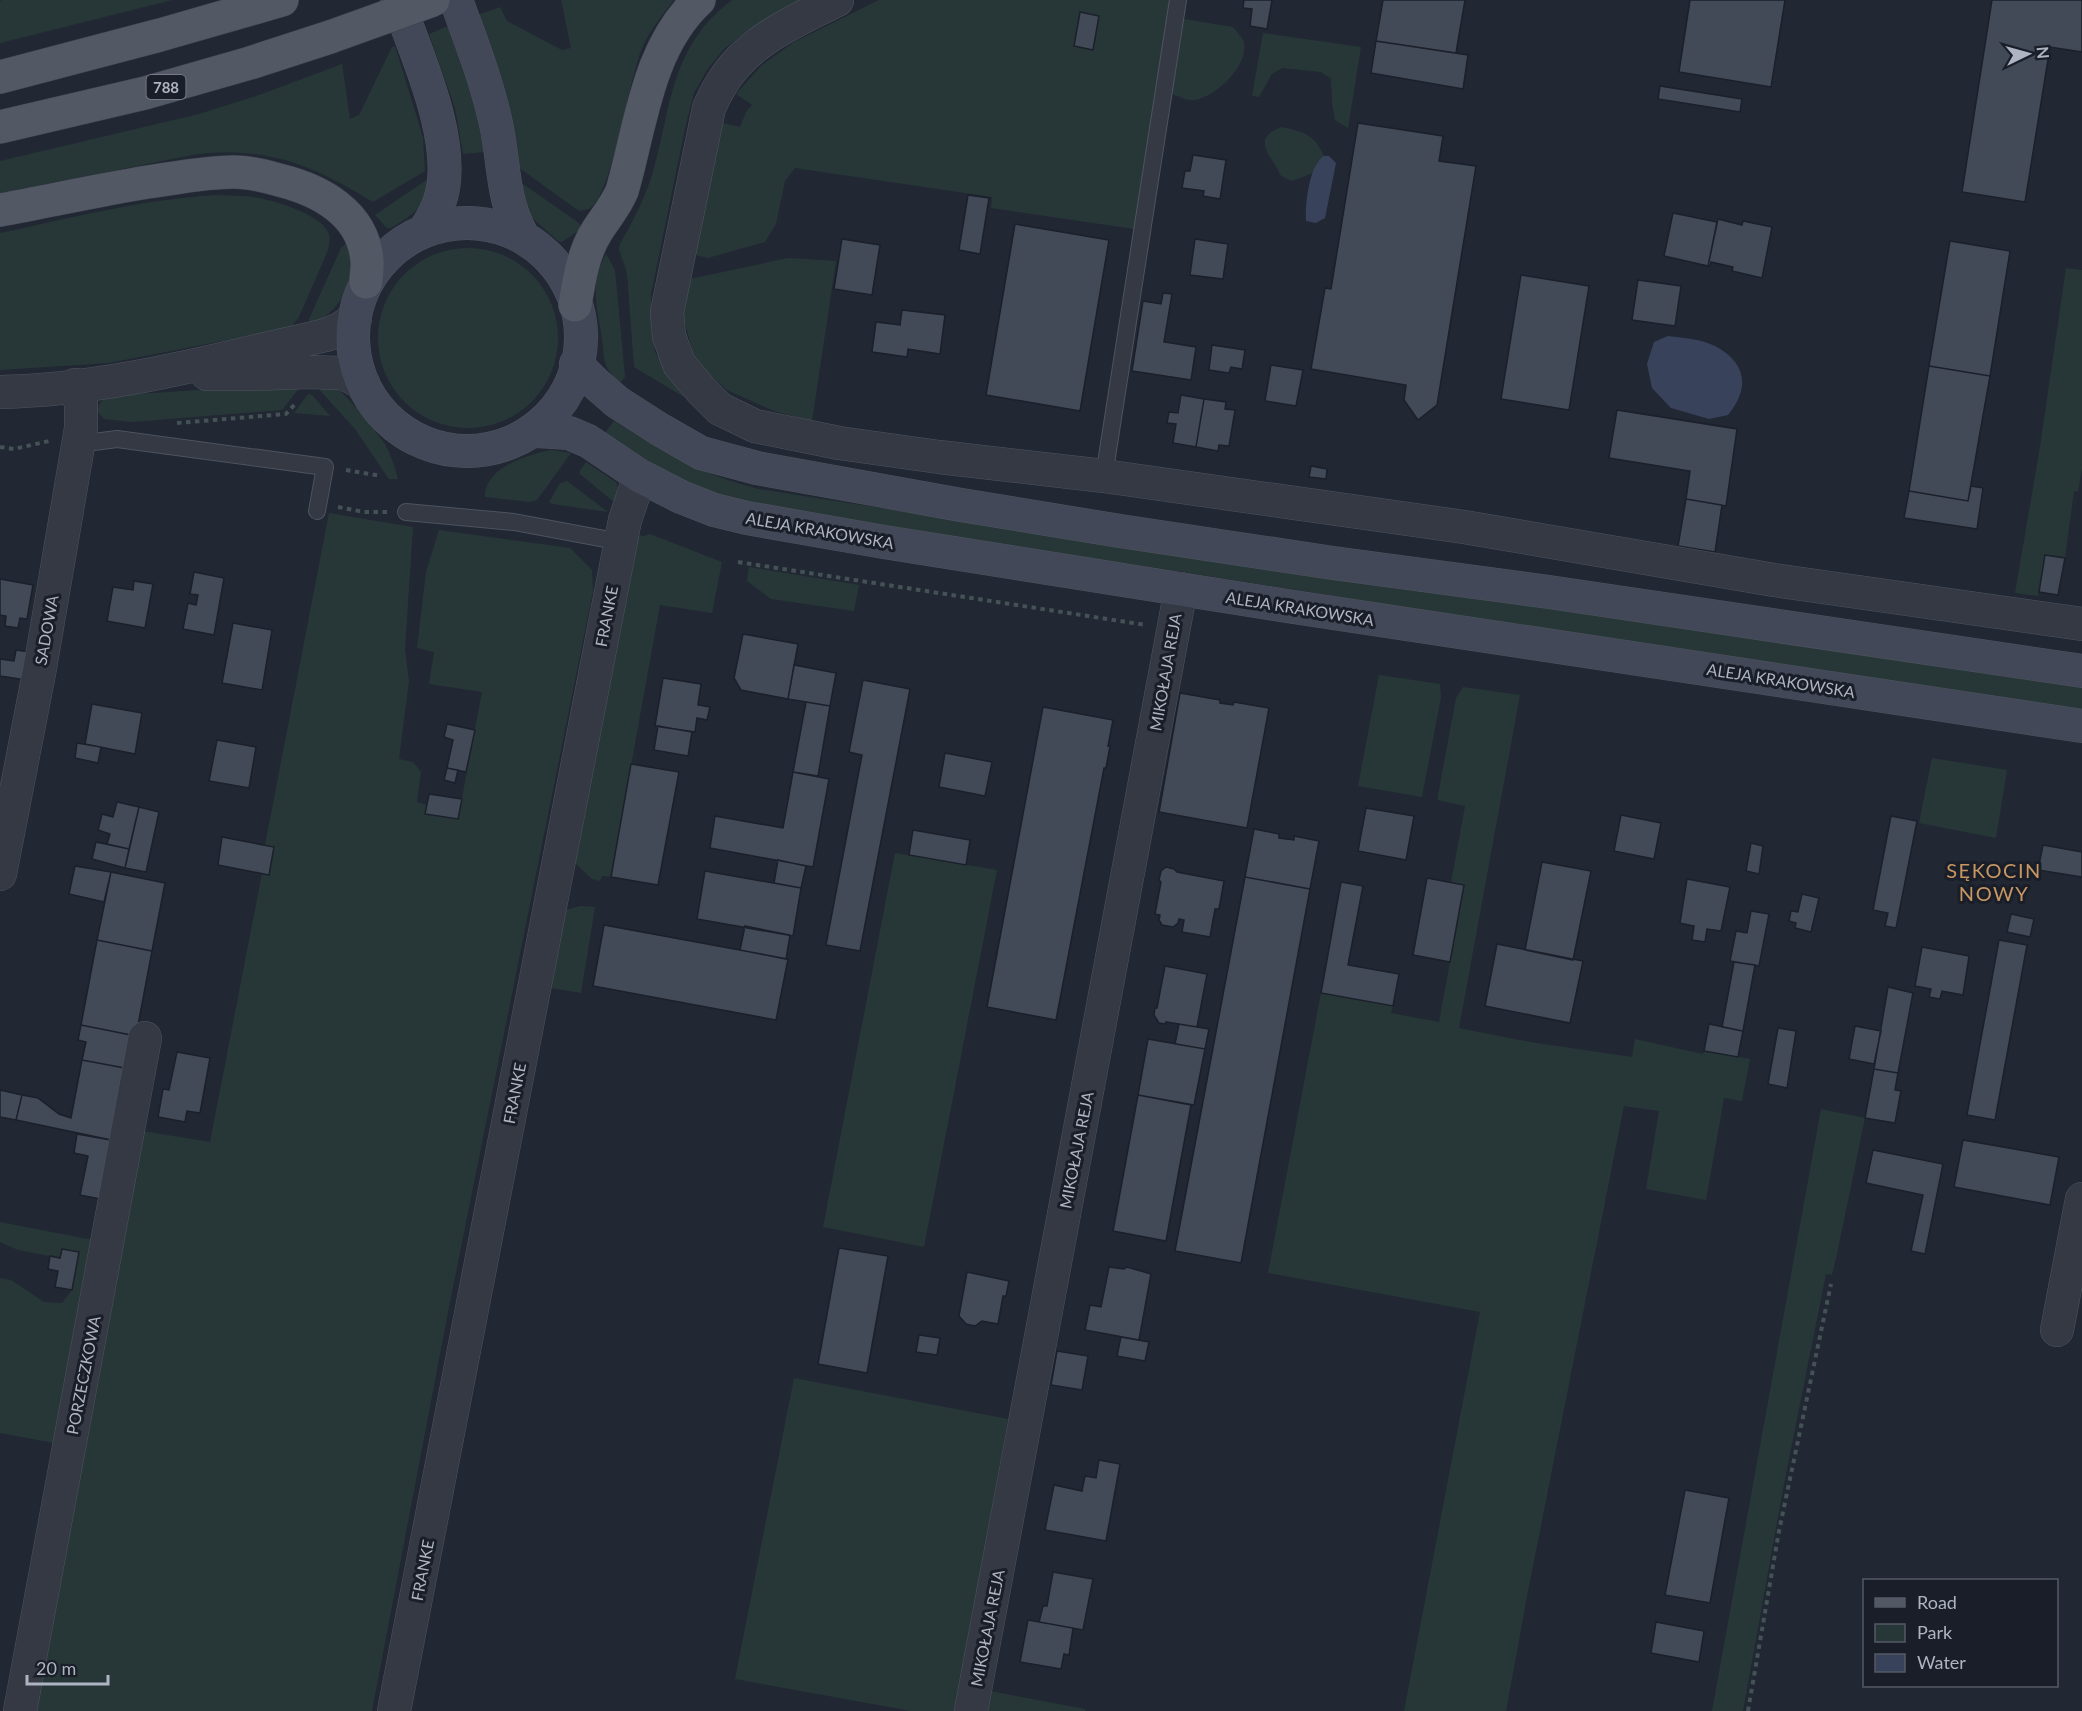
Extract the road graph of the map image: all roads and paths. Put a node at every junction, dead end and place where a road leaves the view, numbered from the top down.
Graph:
1 (282, 0) edge
2 (397, 0) edge
3 (433, 0) edge
4 (456, 0) edge
5 (699, 0) edge
6 (837, 0) edge
7 (1178, 0) edge
8 (0, 77) edge
9 (0, 127) edge
10 (0, 210) edge
11 (425, 230) junction
12 (520, 233) junction
13 (366, 282) junction
14 (575, 305) junction
15 (355, 319) junction
16 (576, 364) junction
17 (163, 373) junction
18 (363, 383) junction
19 (75, 385) junction
20 (0, 392) edge
21 (298, 400) dead end
22 (170, 424) dead end
23 (537, 431) junction
24 (68, 441) junction
25 (0, 447) edge
26 (325, 466) junction
27 (381, 476) dead end
28 (640, 476) junction
29 (1104, 476) junction
30 (317, 508) joint
31 (406, 512) joint
32 (621, 542) junction
33 (738, 562) dead end
34 (1181, 589) junction
35 (2082, 624) edge
36 (1150, 626) dead end
37 (2082, 671) edge
38 (2082, 726) edge
39 (0, 874) edge
40 (145, 1038) dead end
41 (2082, 1199) edge
42 (1831, 1284) dead end
43 (2057, 1330) dead end
44 (20, 1711) edge
45 (394, 1711) edge
46 (971, 1711) edge
47 (1748, 1711) edge

1 - 8 main road
2 - 11 main road
3 - 9 main road, 788, bridge
4 - 12 main road
5 - 14 main road
6 - 29 street
7 - 29 lane
10 - 13 main road
11 - 12 main road
11 - 13 main road
12 - 14 main road
13 - 15 main road
14 - 16 main road
15 - 17 street
15 - 18 main road
16 - 23 main road
16 - 37 main road
17 - 18 street
17 - 19 street
18 - 23 main road
19 - 20 street
19 - 24 street, SADOWA
21 - 22 path
23 - 28 main road, ALEJA KRAKOWSKA
24 - 25 path
24 - 26 lane
24 - 39 street, SADOWA
26 - 27 path
26 - 30 lane
28 - 32 street, FRANKE
28 - 34 main road, ALEJA KRAKOWSKA
29 - 35 street
30 - 31 path
31 - 32 lane
32 - 45 street, FRANKE
33 - 36 path
34 - 38 main road, ALEJA KRAKOWSKA
34 - 46 street, MIKOŁAJA REJA
40 - 44 street, PORZECZKOWA
41 - 43 street
42 - 47 path

